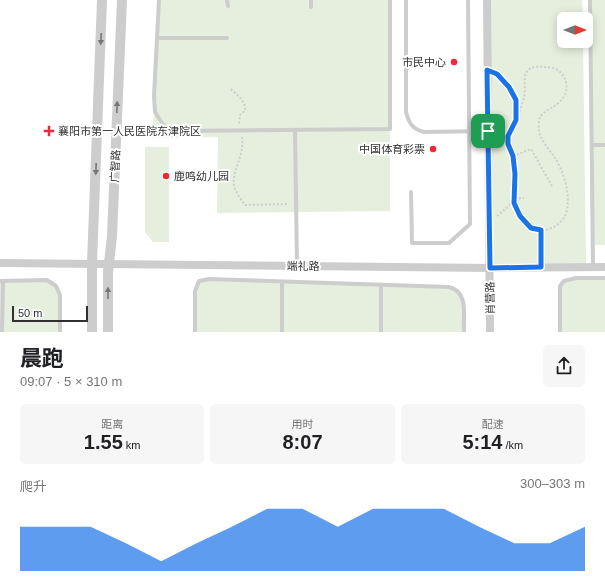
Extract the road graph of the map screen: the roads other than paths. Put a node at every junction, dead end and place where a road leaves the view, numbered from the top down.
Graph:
1 (102, 0) edge
2 (122, 0) edge
3 (159, 0) edge
4 (228, 0) edge
5 (311, 0) edge
6 (390, 0) edge
7 (406, 0) edge
8 (468, 0) edge
9 (487, 0) edge
10 (590, 0) edge
11 (228, 6) dead end
12 (311, 7) dead end
13 (158, 38) junction
14 (227, 38) dead end
15 (295, 130) junction
16 (488, 131) junction
17 (469, 132) junction
18 (592, 145) junction
19 (605, 145) edge
20 (411, 192) dead end
21 (0, 263) edge
22 (92, 263) junction
23 (109, 263) junction
24 (297, 266) junction
25 (593, 267) junction
26 (605, 267) edge
27 (490, 268) junction
28 (605, 278) edge
29 (1, 281) edge
30 (282, 282) junction
31 (381, 285) junction
32 (2, 332) edge
33 (60, 332) edge
34 (92, 332) edge
35 (108, 332) edge
36 (195, 332) edge
37 (282, 332) edge
38 (381, 332) edge
39 (464, 332) edge
40 (490, 332) edge
41 (560, 332) edge

1 -> 22 street, 广智路
23 -> 2 street, 广智路
3 - 13 lane
4 - 11 lane
5 - 12 lane
6 - 15 lane
7 - 17 lane
8 - 17 lane
9 - 16 street, 肖营路
10 - 18 lane
13 - 14 lane
13 - 15 lane
15 - 24 lane
16 - 17 lane
16 - 27 street, 肖营路
17 - 20 lane
18 - 19 lane
18 - 25 lane
21 - 22 street, 端礼路
22 - 23 street, 端礼路
22 - 34 street, 广智路
23 - 24 street, 端礼路
35 -> 23 street, 广智路
24 - 27 street, 端礼路
25 - 26 street, 端礼路
25 - 27 street, 端礼路
27 - 40 street, 肖营路
28 - 41 lane
29 - 32 lane
29 - 33 lane
30 - 31 lane
30 - 36 lane
30 - 37 lane
31 - 38 lane
31 - 39 lane

